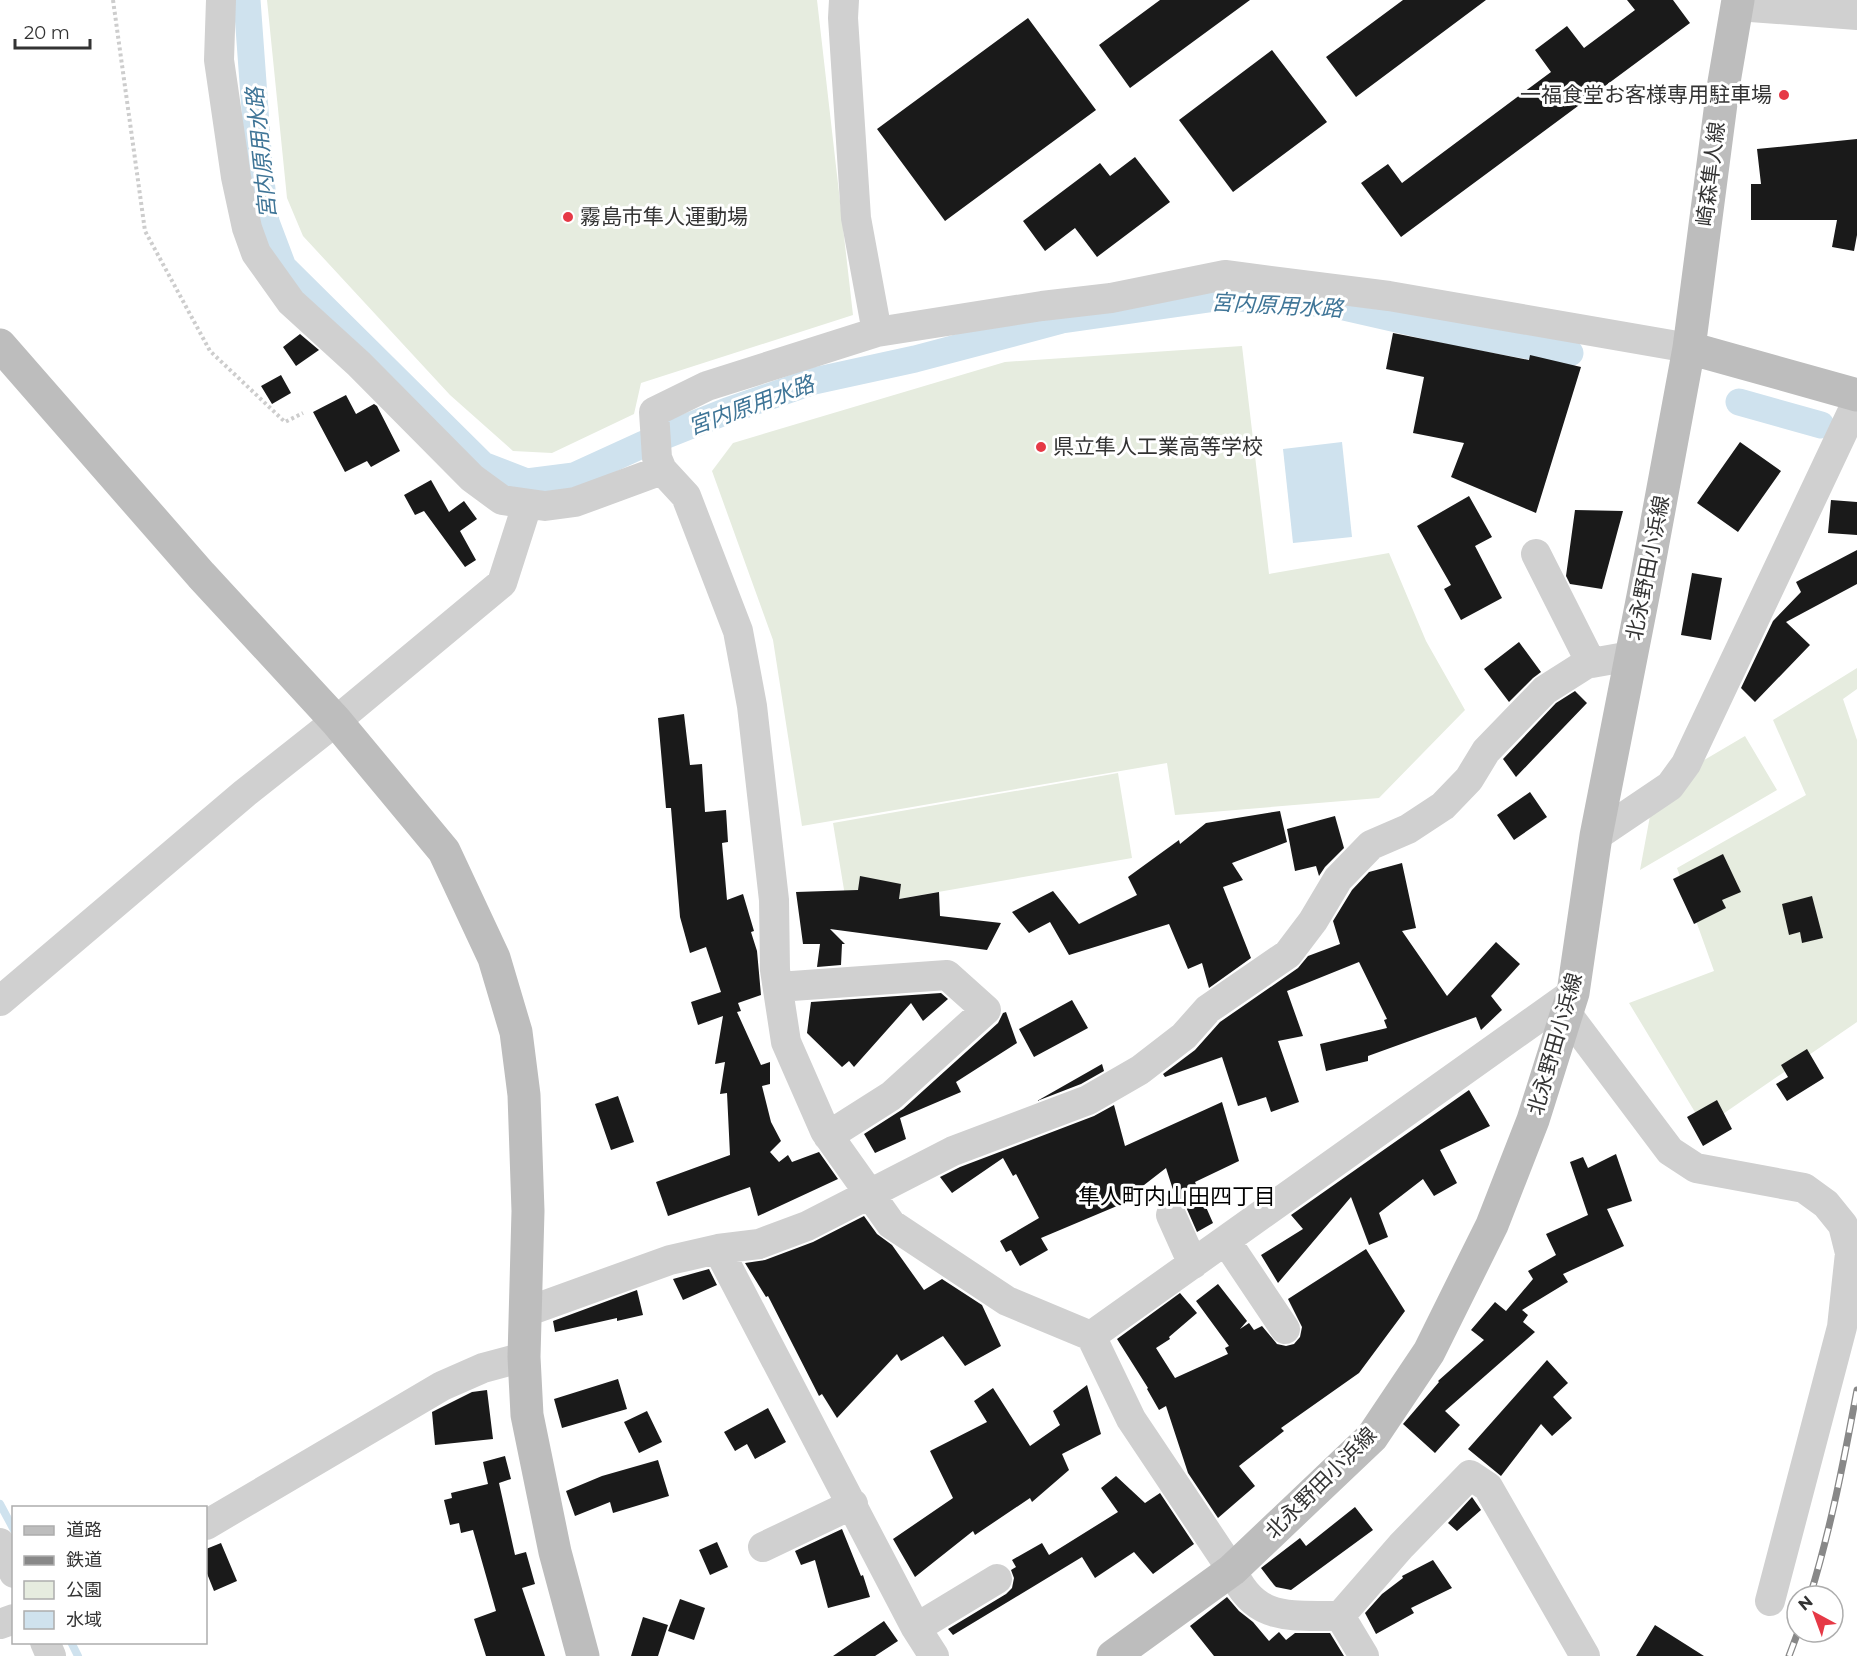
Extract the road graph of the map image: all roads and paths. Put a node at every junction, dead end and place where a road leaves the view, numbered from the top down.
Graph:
1 (113, 0) edge
2 (221, 0) edge
3 (844, 0) edge
4 (1738, 3) edge
5 (1857, 15) edge
6 (877, 332) junction
7 (0, 345) edge
8 (1689, 348) junction
9 (1857, 394) edge
10 (1857, 402) edge
11 (303, 413) dead end
12 (662, 470) junction
13 (527, 505) junction
14 (1536, 554) dead end
15 (1631, 656) junction
16 (1591, 663) junction
17 (336, 721) junction
18 (1596, 836) junction
19 (778, 987) junction
20 (0, 1001) edge
21 (1570, 1003) junction
22 (828, 1136) junction
23 (869, 1196) junction
24 (1171, 1215) dead end
25 (1226, 1241) junction
26 (718, 1249) junction
27 (1193, 1264) junction
28 (526, 1312) junction
29 (1285, 1329) dead end
30 (1091, 1336) junction
31 (524, 1357) junction
32 (853, 1504) junction
33 (207, 1524) edge
34 (0, 1543) edge
35 (764, 1547) dead end
36 (12, 1569) edge
37 (1232, 1570) junction
38 (998, 1579) dead end
39 (1770, 1600) dead end
40 (1340, 1616) junction
41 (916, 1628) junction
42 (583, 1656) edge
43 (934, 1656) edge
44 (1113, 1656) edge
45 (1364, 1656) edge
46 (1586, 1656) edge

1 - 11 path
2 - 13 street
3 - 6 street
4 - 5 street
4 - 8 main road, 崎森隼人線
6 - 8 street
6 - 12 street
7 - 17 main road
8 - 9 main road
8 - 15 main road, 北永野田小浜線
10 - 18 street
12 - 13 street
12 - 19 street
13 - 17 street
14 - 16 street
15 - 16 street
15 - 18 main road, 北永野田小浜線
16 - 23 street
17 - 20 street
17 - 28 main road
18 - 21 main road, 北永野田小浜線
19 - 22 street
19 - 22 street
21 - 25 street
21 - 37 main road, 北永野田小浜線
21 - 39 street
22 - 23 street
23 - 26 street
23 - 30 street
24 - 27 street
25 - 27 street
25 - 29 street
26 - 28 street
26 - 32 street
27 - 30 street
28 - 31 main road
30 - 37 street
31 - 33 street
31 - 42 main road
32 - 35 street
32 - 41 street
34 - 36 street
37 - 40 street
37 - 44 main road, 北永野田小浜線
38 - 41 street
40 - 45 street
40 - 46 street
41 - 43 street

